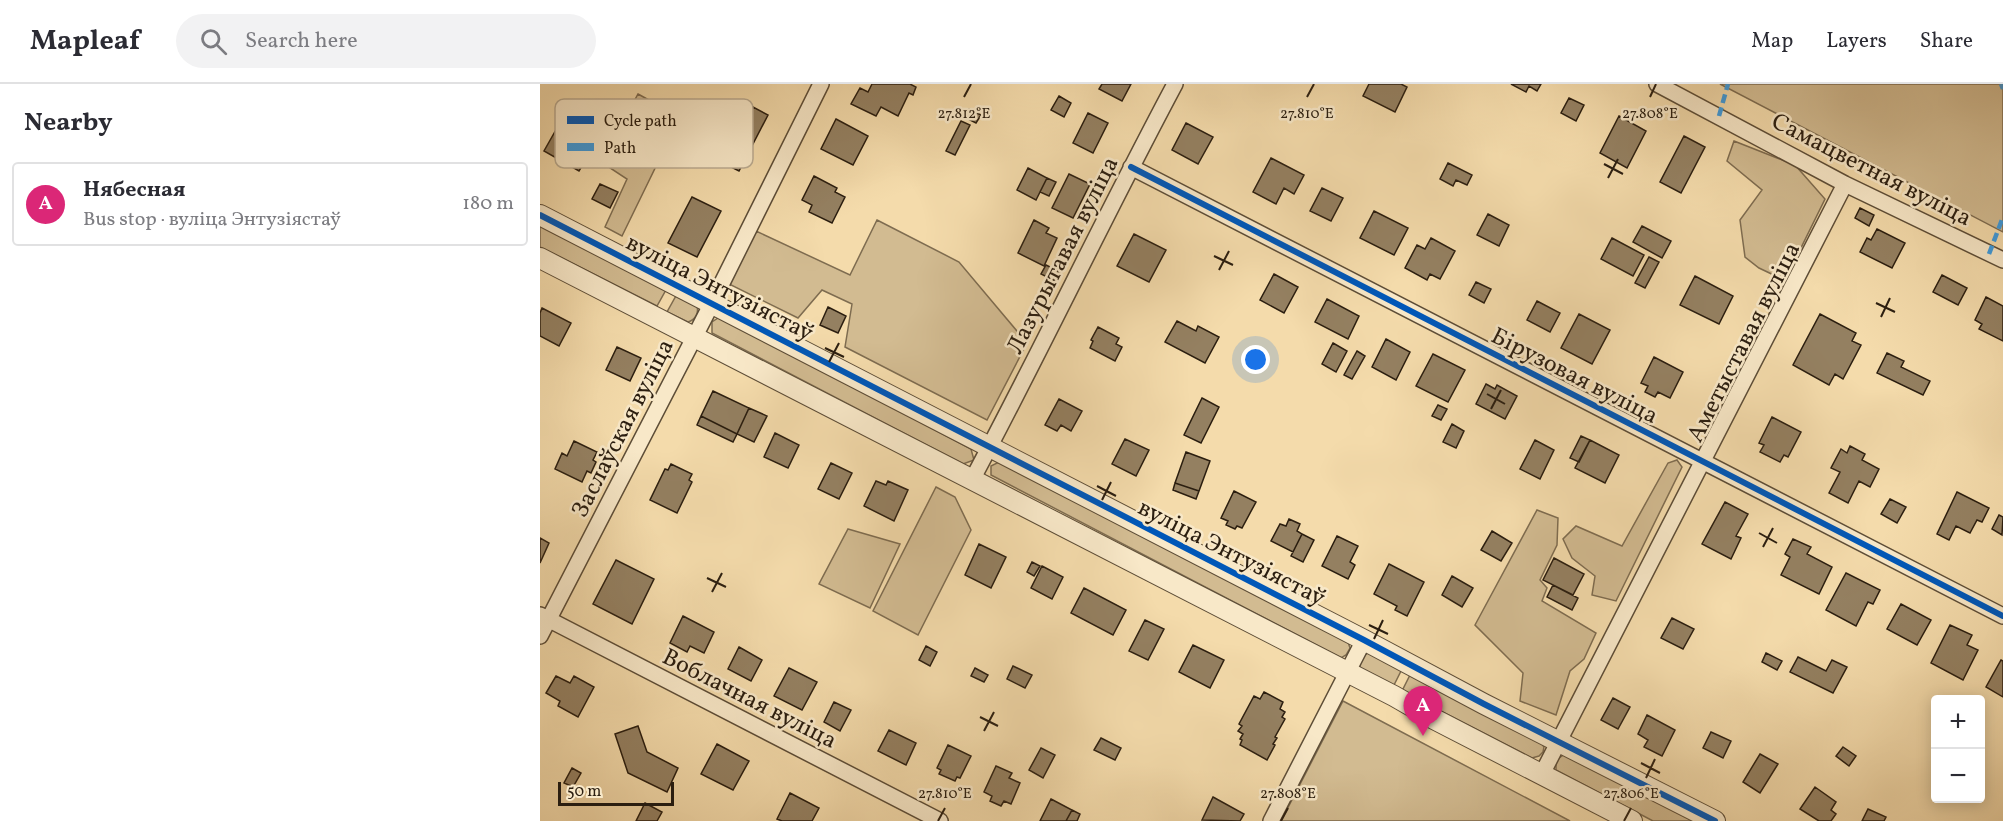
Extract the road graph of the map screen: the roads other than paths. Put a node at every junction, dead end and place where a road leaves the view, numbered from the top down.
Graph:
1 (820, 84) edge
2 (1175, 84) edge
3 (1657, 84) edge
4 (1131, 166) junction
5 (1845, 184) junction
6 (540, 215) edge
7 (540, 258) edge
8 (2003, 260) edge
9 (712, 303) junction
10 (694, 337) junction
11 (989, 447) junction
12 (1701, 461) junction
13 (972, 480) junction
14 (2003, 616) edge
15 (544, 618) edge
16 (540, 636) edge
17 (1364, 640) junction
18 (1347, 672) junction
19 (1557, 741) junction
20 (1542, 774) junction
21 (940, 821) edge
22 (1271, 821) edge
23 (1632, 821) edge
24 (1715, 821) edge

1 - 9 street, Заслаўская вуліца
2 - 4 street, Лазурытавая вуліца
3 - 5 street, Самацветная вуліца
4 - 11 street, Лазурытавая вуліца
4 - 12 street, Бірузовая вуліца
5 - 8 street, Самацветная вуліца
5 - 12 street, Аметыставая вуліца
6 - 9 street, вуліца Энтузіястаў
7 - 10 street
9 - 10 street, Заслаўская вуліца
9 - 11 street, вуліца Энтузіястаў
10 - 13 street
10 - 15 street, Заслаўская вуліца
11 - 13 street, Лазурытавая вуліца
11 - 17 street, вуліца Энтузіястаў
12 - 14 street, Бірузовая вуліца
12 - 19 street, Аметыставая вуліца
13 - 18 street
15 - 16 street, Заслаўская вуліца
15 - 21 street, Воблачная вуліца
17 - 18 street
17 - 19 street, вуліца Энтузіястаў
18 - 20 street
18 - 22 street
19 - 20 street, Аметыставая вуліца
19 - 24 street, вуліца Энтузіястаў
20 - 23 street

